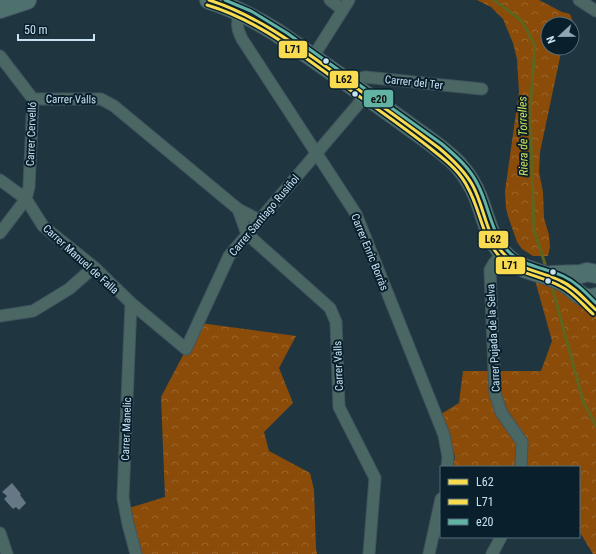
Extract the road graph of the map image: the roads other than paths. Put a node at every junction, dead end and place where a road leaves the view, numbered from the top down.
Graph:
1 (27, 0) edge
2 (209, 0) edge
3 (330, 0) edge
4 (349, 0) edge
5 (579, 0) edge
6 (0, 9) edge
7 (343, 10) junction
8 (596, 11) edge
9 (240, 12) junction
10 (0, 56) edge
11 (313, 57) junction
12 (348, 82) junction
13 (482, 89) dead end
14 (366, 95) junction
15 (33, 99) junction
16 (317, 153) junction
17 (0, 180) edge
18 (26, 199) junction
19 (238, 209) junction
20 (259, 220) junction
21 (0, 233) edge
22 (247, 234) junction
23 (503, 254) junction
24 (94, 267) junction
25 (588, 290) edge
26 (131, 304) junction
27 (0, 316) edge
28 (186, 349) joint
29 (447, 466) edge
30 (522, 466) edge
31 (440, 502) edge
32 (0, 533) edge
33 (500, 538) edge
34 (6, 554) edge
35 (136, 554) edge
36 (369, 554) edge
37 (428, 554) edge
38 (492, 554) edge

1 - 6 main road
2 - 9 main road
3 - 7 street
4 - 7 street
5 - 8 street
7 - 11 street
9 - 11 main road
9 - 16 street, Carrer Enric Borràs
10 - 15 street, Carrer Cervelló
11 - 12 main road
12 - 13 street, Carrer del Ter
12 - 14 main road
14 - 16 street, Carrer Santiago Rusiñol
14 - 23 main road
15 - 18 street, Carrer Cervelló
15 - 19 street, Carrer Valls
16 - 20 street, Carrer Santiago Rusiñol
16 - 29 street, Carrer Enric Borràs
17 - 18 street, Carrer Manuel de Falla
18 - 21 street
18 - 24 street, Carrer Manuel de Falla
19 - 20 street, Carrer Valls
19 - 22 street, Carrer Valls
20 - 22 street, Carrer Santiago Rusiñol
22 - 28 street, Carrer Santiago Rusiñol
22 - 36 street, Carrer Valls
23 - 25 main road
23 - 30 street, Carrer Pujada de la Selva
24 - 26 street, Carrer Manuel de Falla
24 - 27 street
26 - 28 street, Carrer Manuel de Falla
26 - 35 street, Carrer Manelic
31 - 37 street
32 - 34 street
33 - 38 street

